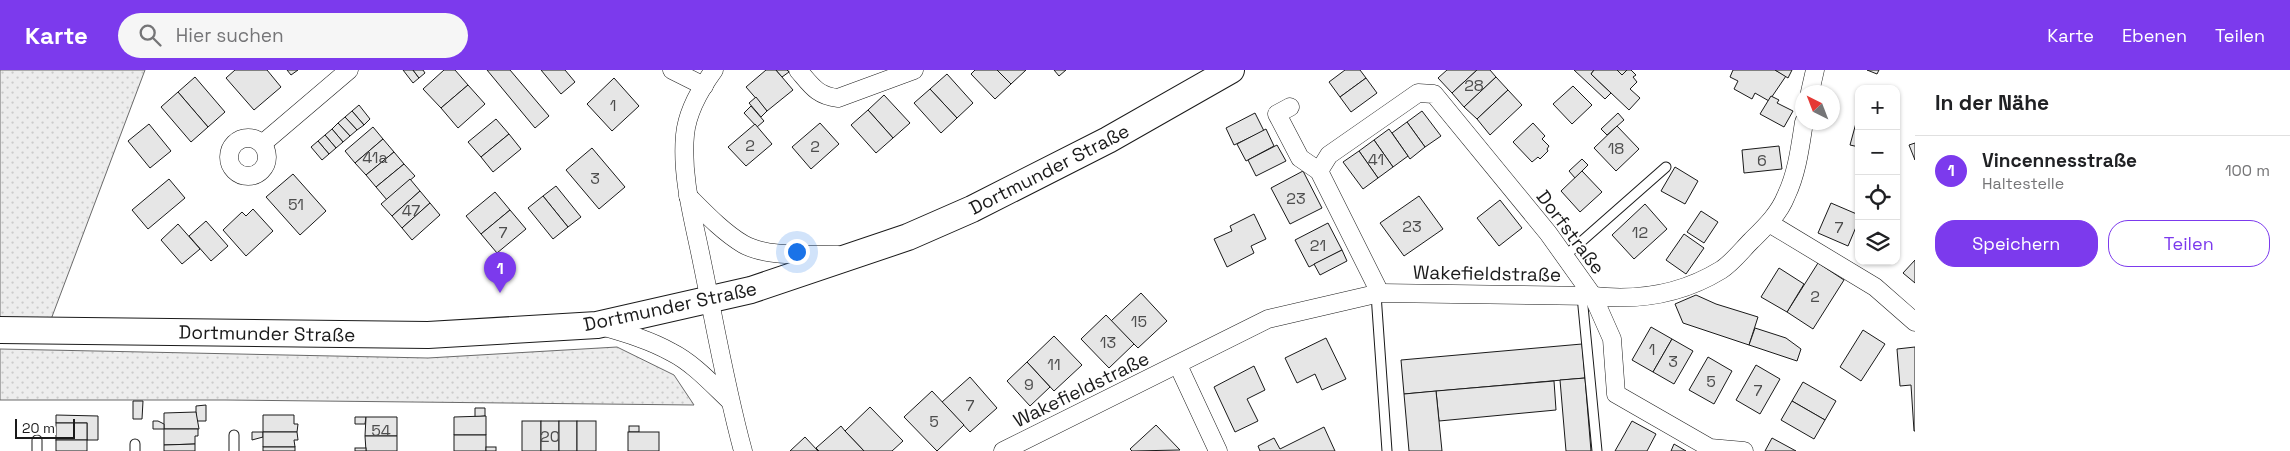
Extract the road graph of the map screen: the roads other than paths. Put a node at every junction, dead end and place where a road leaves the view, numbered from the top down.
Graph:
1 (349, 70) edge
2 (672, 70) edge
3 (714, 70) edge
4 (798, 70) edge
5 (914, 70) edge
6 (1231, 70) edge
7 (1815, 70) edge
8 (1812, 85) edge
9 (704, 86) junction
10 (1290, 107) dead end
11 (1803, 130) edge
12 (262, 144) dead end
13 (1666, 167) dead end
14 (1319, 171) junction
15 (688, 196) junction
16 (1769, 222) junction
17 (856, 256) junction
18 (1565, 256) junction
19 (1378, 294) junction
20 (1588, 296) junction
21 (709, 300) junction
22 (1915, 322) edge
23 (597, 325) junction
24 (0, 330) edge
25 (1178, 364) junction
26 (729, 400) junction
27 (234, 435) dead end
28 (37, 440) dead end
29 (37, 451) edge
30 (234, 451) edge
31 (743, 451) edge
32 (1003, 451) edge
33 (1218, 451) edge
34 (1388, 451) edge
35 (1597, 451) edge
36 (1744, 451) edge

1 - 12 street
2 - 9 street
3 - 9 street
4 - 5 street
6 - 17 main road, Dortmunder Straße
7 - 8 street
9 - 15 street
10 - 14 street
11 - 16 street, Dorfstraße
13 - 18 lane
14 - 18 street, Dorfstraße
14 - 19 street
15 - 17 street
15 - 21 street
16 - 20 street, Dorfstraße
16 - 22 street
17 - 21 main road, Dortmunder Straße
18 - 20 street, Dorfstraße
19 - 20 street, Wakefieldstraße
19 - 25 street, Wakefieldstraße
19 - 34 lane
20 - 35 lane
20 - 36 street
21 - 23 main road, Dortmunder Straße
21 - 26 street
23 - 24 main road, Dortmunder Straße
23 - 26 street
25 - 32 street, Wakefieldstraße
25 - 33 street, Wakefieldstraße
26 - 31 street
27 - 30 lane
28 - 29 lane

